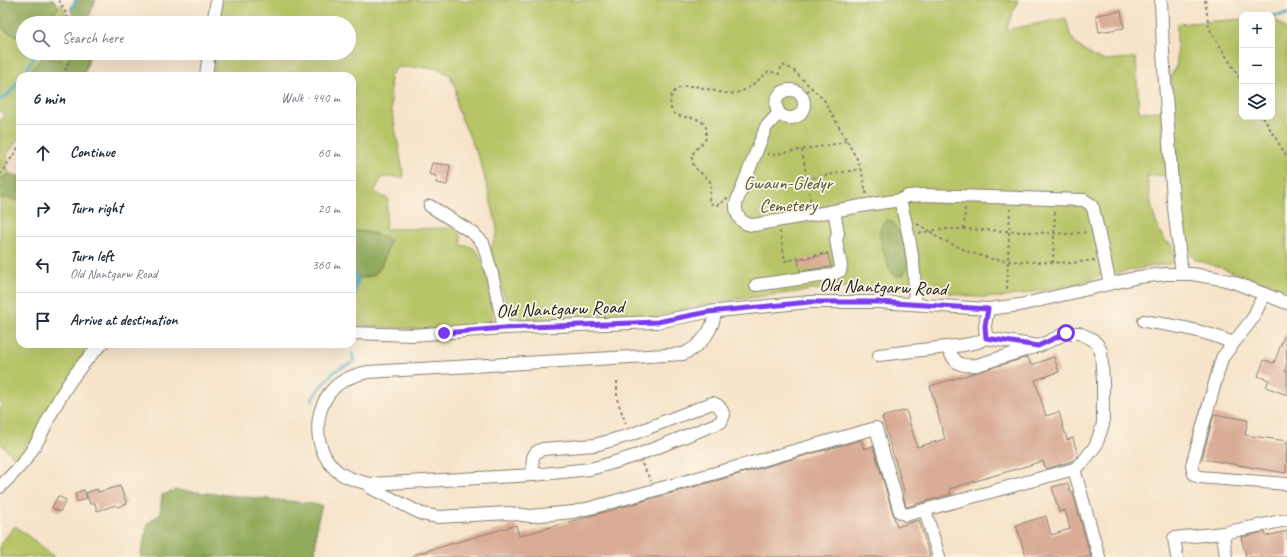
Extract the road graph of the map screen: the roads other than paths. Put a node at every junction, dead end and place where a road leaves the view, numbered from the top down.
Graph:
1 (218, 0) edge
2 (1161, 0) edge
3 (215, 16) edge
4 (209, 60) edge
5 (207, 72) edge
6 (779, 113) junction
7 (900, 200) junction
8 (430, 206) dead end
9 (834, 211) junction
10 (1182, 274) junction
11 (1110, 284) junction
12 (756, 285) dead end
13 (1264, 294) junction
14 (1287, 303) edge
15 (914, 304) junction
16 (988, 309) junction
17 (711, 312) junction
18 (1144, 322) dead end
19 (504, 328) junction
20 (356, 333) edge
21 (986, 338) junction
22 (1233, 343) junction
23 (1038, 346) junction
24 (947, 347) junction
25 (98, 348) edge
26 (879, 355) dead end
27 (1074, 469) junction
28 (533, 475) junction
29 (2, 480) edge
30 (370, 484) junction
31 (1287, 484) edge
32 (925, 510) junction
33 (1287, 520) edge
34 (1223, 533) junction
35 (939, 557) edge
36 (1099, 557) edge
37 (1177, 557) edge
38 (1226, 557) edge

1 - 3 street
2 - 10 street
4 - 5 street
6 - 6 street
6 - 9 street
7 - 9 street
7 - 11 street
7 - 15 street
8 - 19 street
9 - 12 street
10 - 11 street, Old Nantgarw Road
10 - 13 street, Old Nantgarw Road
11 - 16 street, Old Nantgarw Road
13 - 14 street, Old Nantgarw Road
13 - 22 street
15 - 16 street, Old Nantgarw Road
15 - 17 street, Old Nantgarw Road
16 - 21 street
17 - 19 street, Old Nantgarw Road
17 - 30 street
18 - 22 street
19 - 20 street, Old Nantgarw Road
21 - 23 street
21 - 24 street
22 - 31 street
23 - 24 street
23 - 27 street
24 - 26 street
25 - 29 street
27 - 32 street
27 - 36 street
28 - 28 street
28 - 30 street
30 - 32 street
32 - 35 street
33 - 34 street
34 - 37 street
34 - 38 street

